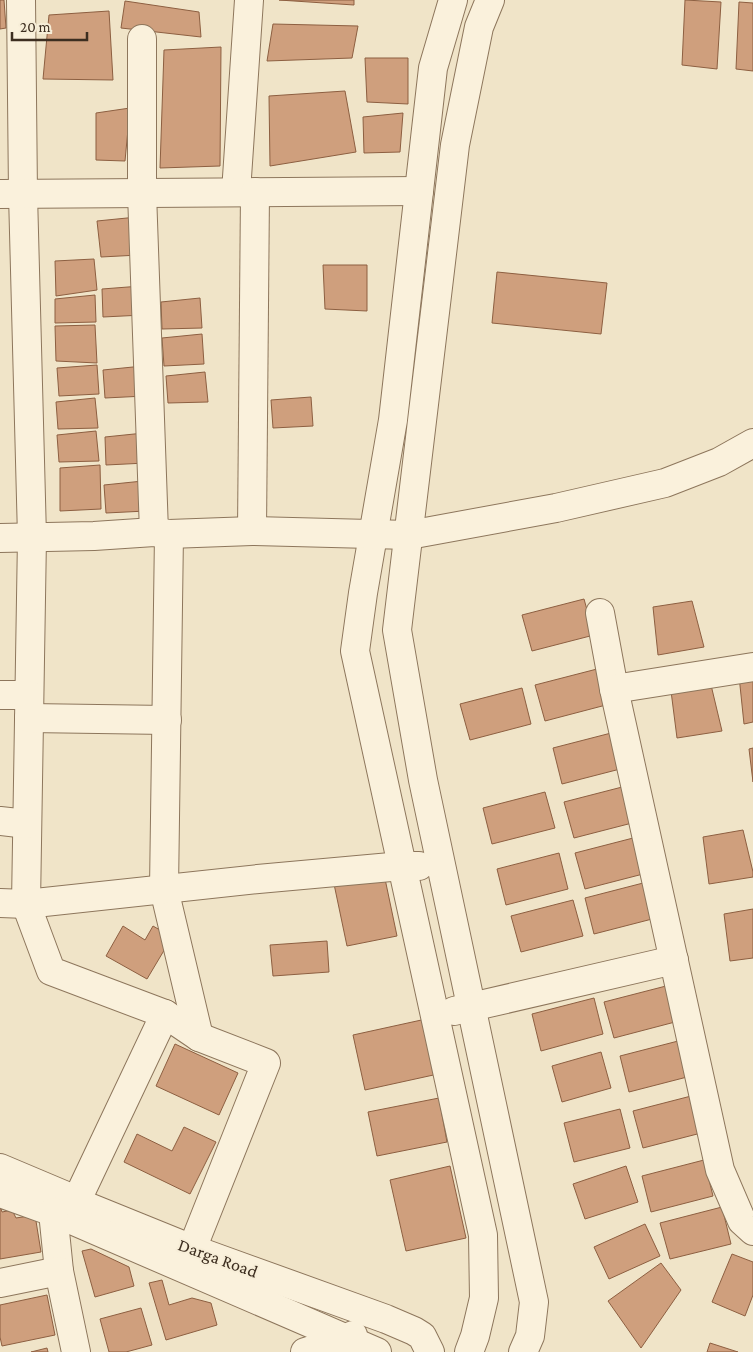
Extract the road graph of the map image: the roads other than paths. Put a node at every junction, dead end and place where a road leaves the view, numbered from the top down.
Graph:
1 (21, 0) edge
2 (249, 0) edge
3 (453, 0) edge
4 (490, 0) edge
5 (142, 39) dead end
6 (11, 43) edge
7 (419, 190) junction
8 (245, 192) junction
9 (142, 193) junction
10 (12, 194) edge
11 (753, 443) edge
12 (252, 531) junction
13 (162, 533) junction
14 (373, 534) junction
15 (409, 535) junction
16 (0, 538) edge
17 (32, 538) junction
18 (600, 613) dead end
19 (753, 667) edge
20 (614, 689) junction
21 (0, 696) edge
22 (29, 706) junction
23 (166, 720) junction
24 (0, 821) edge
25 (27, 824) junction
26 (402, 866) junction
27 (442, 866) junction
28 (164, 889) junction
29 (13, 904) edge
30 (674, 960) junction
31 (471, 1007) junction
32 (165, 1014) junction
33 (435, 1016) junction
34 (199, 1037) junction
35 (0, 1168) edge
36 (0, 1193) edge
37 (65, 1207) junction
38 (753, 1231) edge
39 (192, 1249) junction
40 (59, 1271) junction
41 (0, 1283) edge
42 (386, 1319) junction
43 (414, 1331) junction
44 (346, 1339) junction
45 (76, 1352) edge
46 (305, 1352) edge
47 (378, 1352) edge
48 (430, 1352) edge
49 (469, 1352) edge
50 (523, 1352) edge

1 - 6 street
2 - 8 street
3 - 7 street
4 - 15 street
5 - 9 street
6 - 10 street
7 - 8 street
7 - 14 street
8 - 9 street
8 - 12 street
9 - 10 street
9 - 13 street
10 - 17 street
11 - 15 street
12 - 13 street
12 - 14 street
13 - 17 street
13 - 23 street
14 - 15 street
14 - 26 street
15 - 27 street
16 - 17 street
17 - 22 street
18 - 20 street
19 - 20 street
20 - 30 street
21 - 22 street
22 - 23 street
22 - 25 street
23 - 28 street
24 - 25 street
25 - 29 street
26 - 27 street
26 - 28 street
26 - 33 street
27 - 31 street
28 - 29 street
28 - 34 street
29 - 32 street
30 - 31 street
30 - 38 street
31 - 33 street
31 - 50 street
32 - 34 street
32 - 37 street
33 - 49 street
34 - 39 street
35 - 37 street, Darga Road
36 - 37 street, Darga Road
37 - 39 street, Darga Road
37 - 40 street
37 - 44 street, Darga Road
39 - 42 street, Darga Road
40 - 41 street
40 - 45 street
42 - 43 street, Darga Road
42 - 44 street
43 - 47 street
43 - 48 street, Darga Road
44 - 46 street
44 - 47 street, Darga Road

